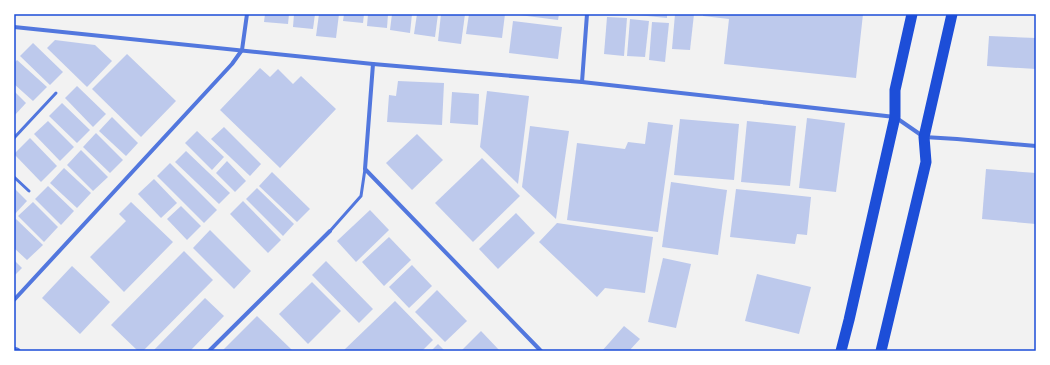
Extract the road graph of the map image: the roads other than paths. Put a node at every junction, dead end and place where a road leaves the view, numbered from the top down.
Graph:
1 (247, 14) edge
2 (587, 14) edge
3 (912, 14) edge
4 (952, 14) edge
5 (14, 27) edge
6 (242, 50) junction
7 (373, 64) junction
8 (582, 82) junction
9 (56, 93) dead end
10 (894, 117) junction
11 (924, 137) junction
12 (14, 138) edge
13 (1036, 146) edge
14 (365, 169) junction
15 (14, 176) edge
16 (29, 191) dead end
17 (330, 231) joint
18 (14, 300) edge
19 (209, 351) edge
20 (541, 351) edge
21 (841, 351) edge
22 (881, 351) edge

1 - 6 street
2 - 8 street
3 - 10 highway
4 - 11 highway
5 - 6 street
6 - 7 street
6 - 18 street
7 - 8 street
7 - 14 street
8 - 10 street
9 - 12 lane
10 - 11 street
10 - 21 highway
11 - 13 street
11 - 22 highway
14 - 17 lane
14 - 20 street
15 - 16 lane
17 - 19 street

